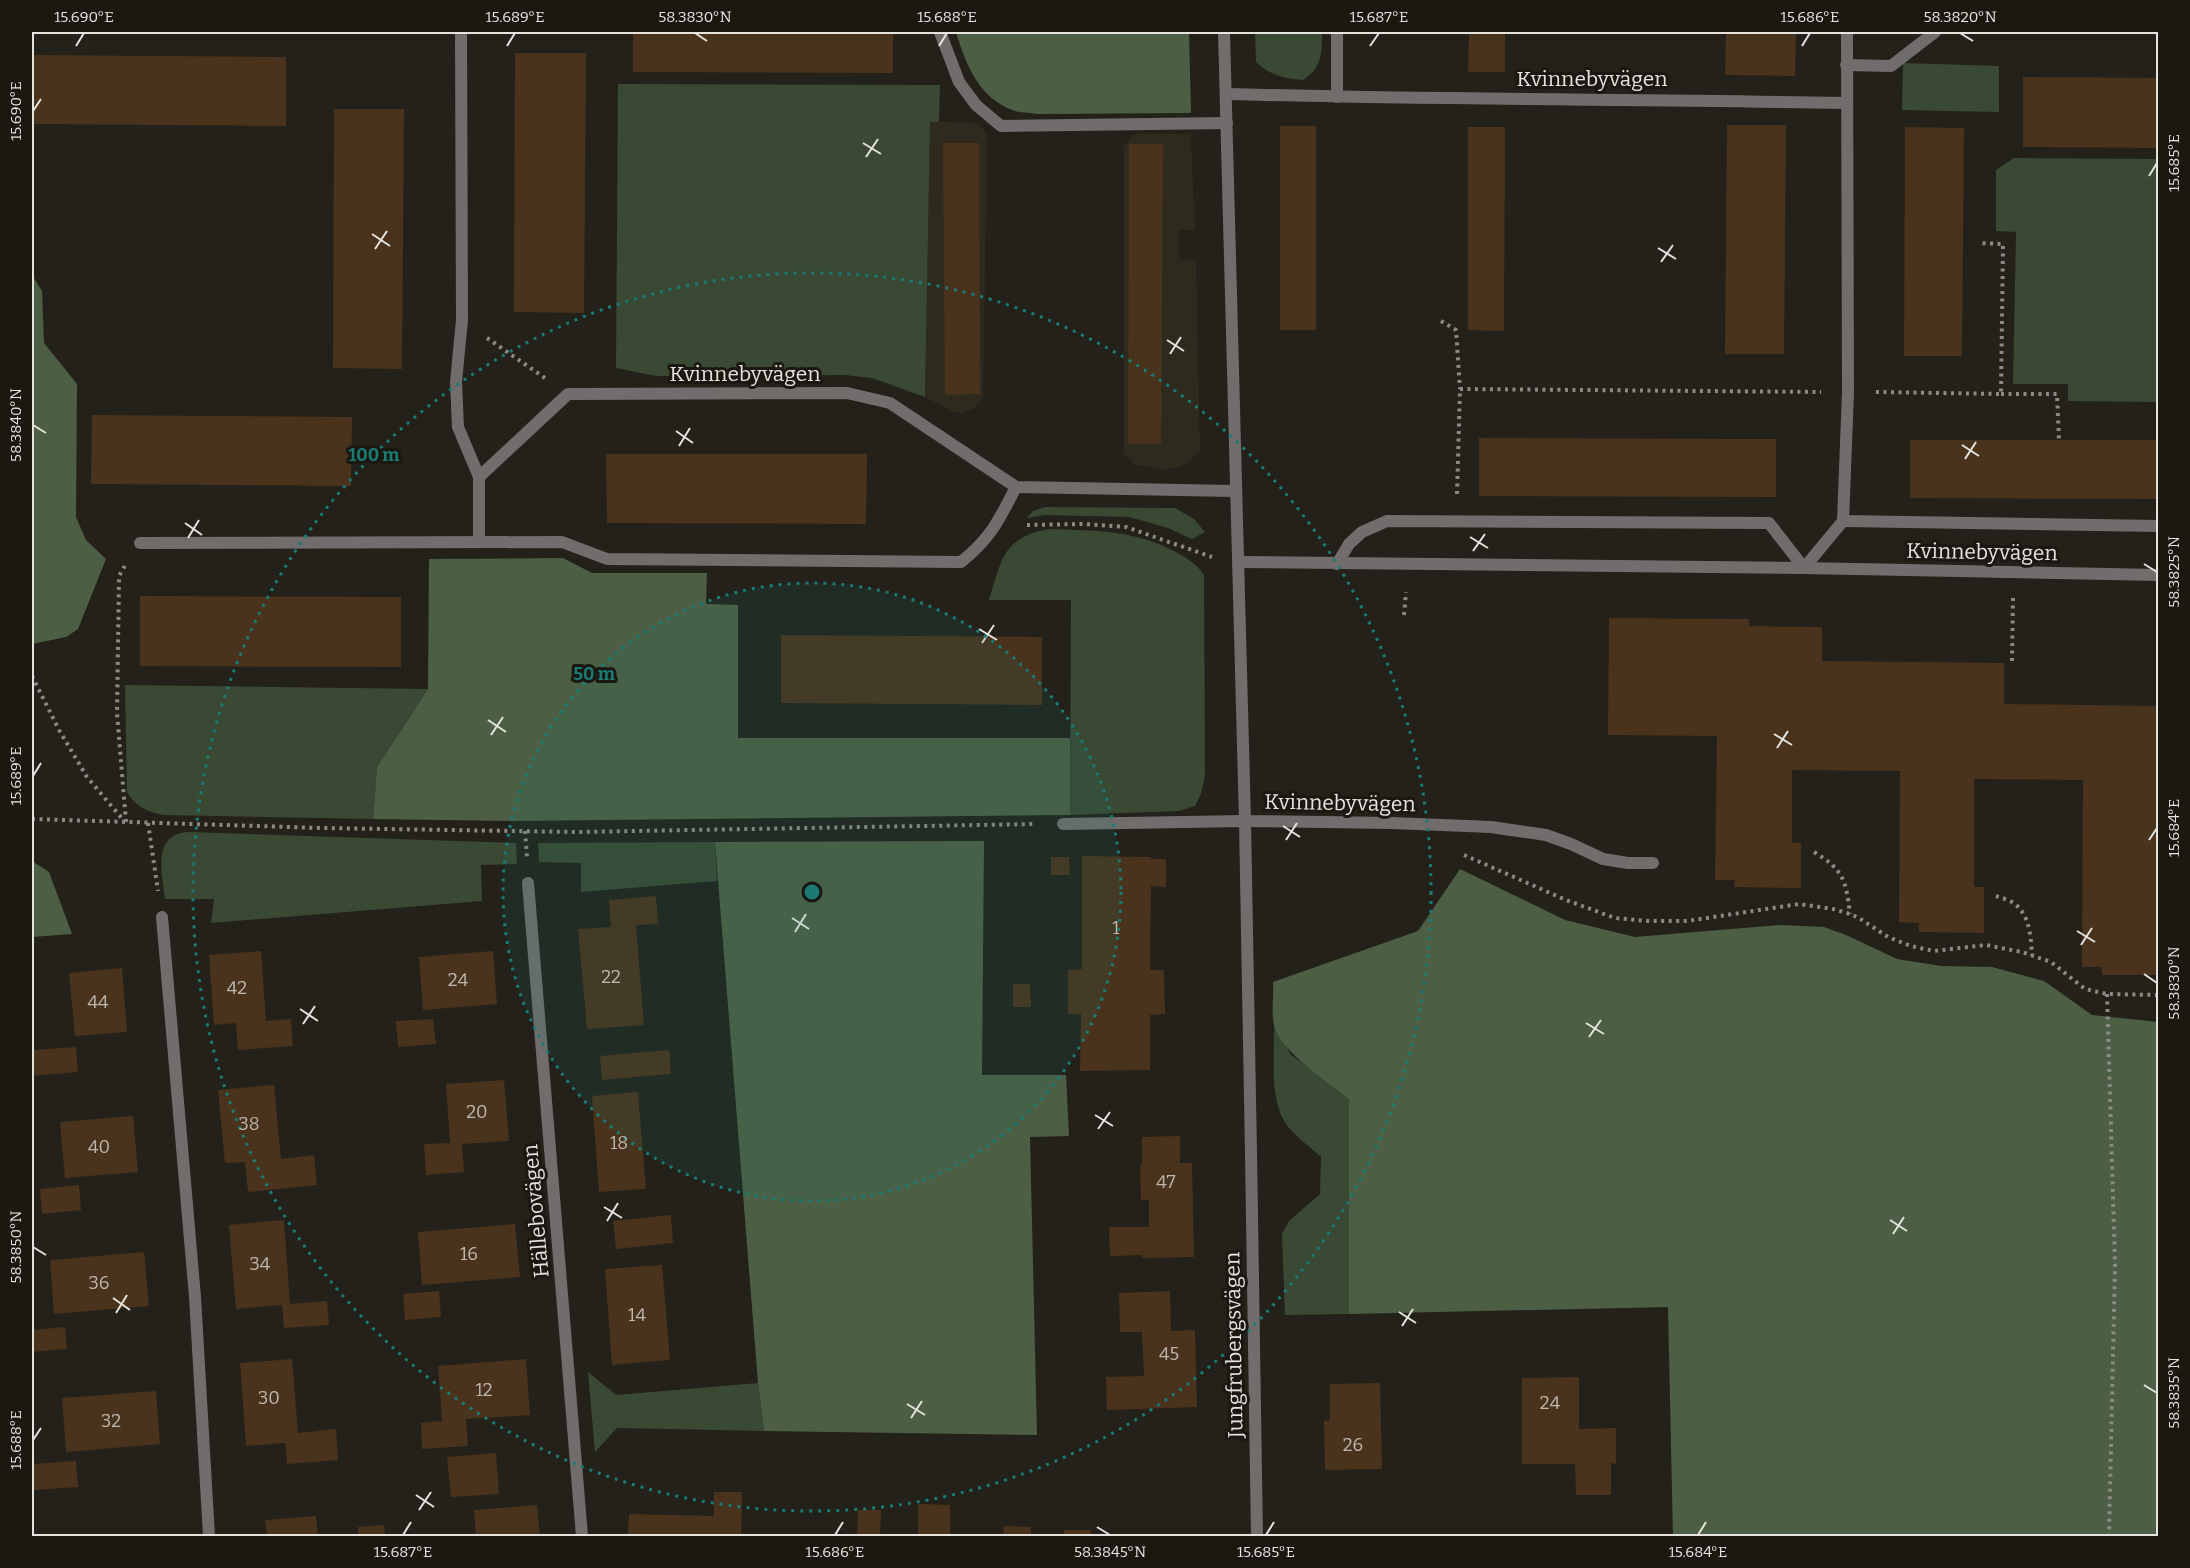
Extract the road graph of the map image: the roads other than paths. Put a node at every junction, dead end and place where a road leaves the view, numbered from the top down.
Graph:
1 (461, 32) edge
2 (940, 32) edge
3 (1224, 32) edge
4 (1337, 32) edge
5 (1847, 32) edge
6 (1935, 32) edge
7 (1846, 65) junction
8 (1227, 94) junction
9 (1337, 97) junction
10 (1846, 103) junction
11 (1227, 123) junction
12 (479, 477) junction
13 (1016, 487) junction
14 (1235, 491) junction
15 (1843, 521) junction
16 (2158, 526) edge
17 (479, 542) junction
18 (140, 543) road end
19 (1239, 562) junction
20 (1337, 564) junction
21 (1804, 568) junction
22 (2158, 575) edge
23 (1245, 821) junction
24 (1064, 824) road end
25 (1653, 863) dead end
26 (528, 883) dead end
27 (162, 917) road end
28 (208, 1536) edge
29 (582, 1536) edge
30 (1257, 1536) edge

1 - 12 street
2 - 11 street
3 - 8 street, Kvinnebyvägen
4 - 9 street
5 - 7 street
6 - 7 street
7 - 10 street
8 - 9 street, Kvinnebyvägen
8 - 11 street, Kvinnebyvägen
9 - 10 street, Kvinnebyvägen
10 - 15 street
11 - 14 street, Kvinnebyvägen
12 - 13 street, Kvinnebyvägen
12 - 17 street
13 - 14 street
13 - 17 street
14 - 19 street, Kvinnebyvägen
15 - 16 street, Kvinnebyvägen
15 - 21 street
17 - 18 street
19 - 20 street, Kvinnebyvägen
19 - 23 street, Kvinnebyvägen
20 - 21 street, Kvinnebyvägen
20 - 21 street
21 - 22 street, Kvinnebyvägen
23 - 24 street
23 - 25 street, Kvinnebyvägen
23 - 30 street, Jungfrubergsvägen
26 - 29 street, Hällebovägen
27 - 28 street

